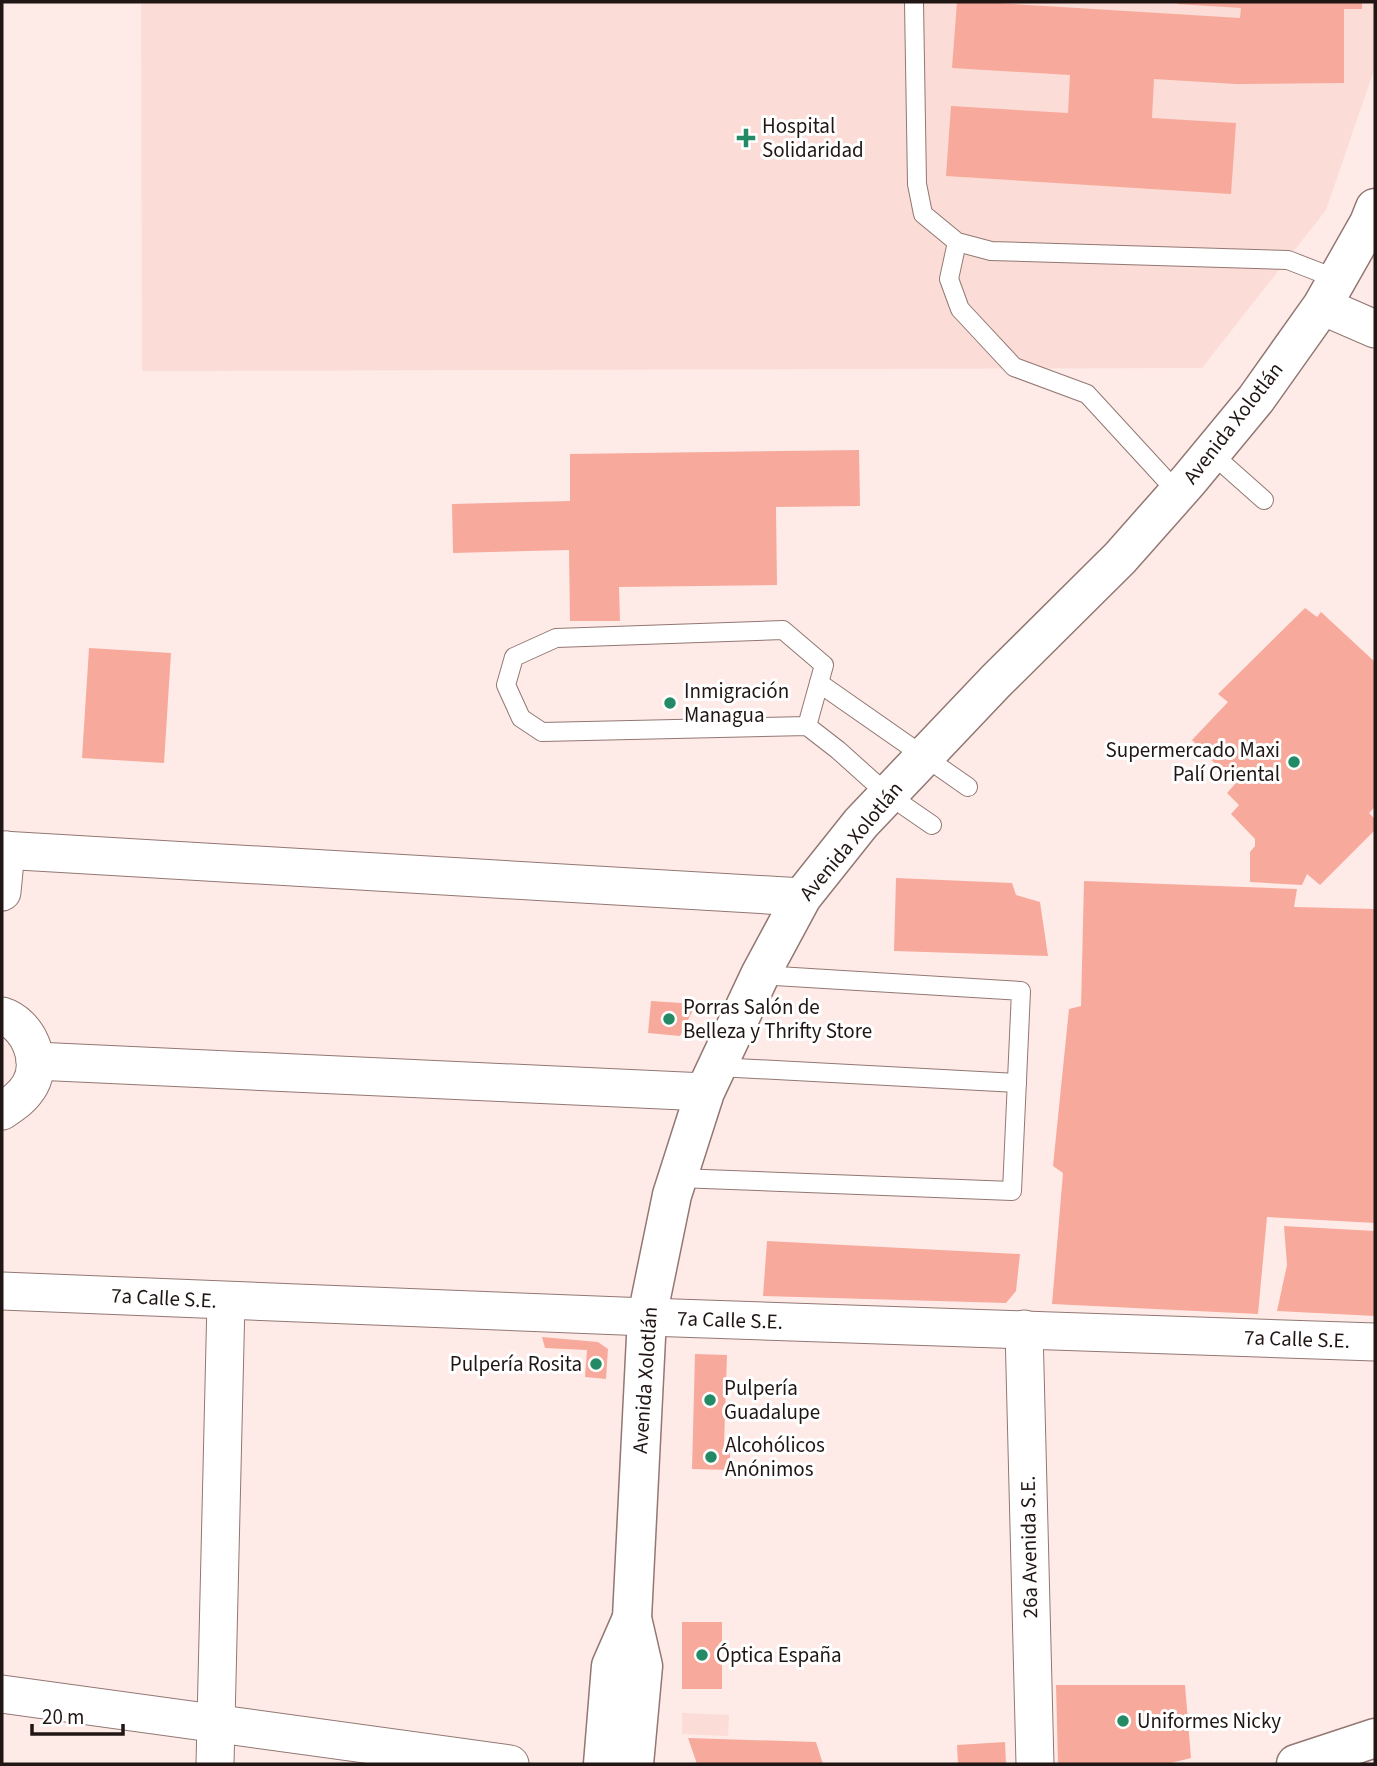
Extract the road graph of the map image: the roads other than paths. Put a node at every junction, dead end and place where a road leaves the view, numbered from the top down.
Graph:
1 (914, 2) edge
2 (1375, 208) edge
3 (957, 242) junction
4 (1329, 292) junction
5 (1375, 329) edge
6 (1211, 453) junction
7 (1178, 493) junction
8 (1264, 500) dead end
9 (819, 683) junction
10 (807, 726) junction
11 (924, 757) junction
12 (968, 787) dead end
13 (887, 794) junction
14 (932, 825) dead end
15 (4, 850) edge
16 (2, 892) edge
17 (802, 897) junction
18 (760, 975) junction
19 (2, 1016) edge
20 (35, 1061) junction
21 (712, 1079) junction
22 (1017, 1083) junction
23 (2, 1111) edge
24 (678, 1178) junction
25 (2, 1291) edge
26 (226, 1301) junction
27 (647, 1317) junction
28 (1024, 1329) junction
29 (1375, 1342) edge
30 (632, 1618) junction
31 (2, 1694) edge
32 (639, 1718) junction
33 (216, 1724) junction
34 (1375, 1738) edge
35 (215, 1764) edge
36 (510, 1764) edge
37 (603, 1764) edge
38 (634, 1764) edge
39 (653, 1764) edge
40 (1035, 1764) edge
41 (1296, 1764) edge

1 - 3 lane
2 - 4 main road, Avenida Xolotlán
3 - 4 lane
3 - 7 lane
4 - 5 street
4 - 6 main road, Avenida Xolotlán
6 - 7 main road, Avenida Xolotlán
6 - 8 lane
7 - 11 main road, Avenida Xolotlán
9 - 10 lane
9 - 10 lane
9 - 11 lane
10 - 13 lane
11 - 12 lane
11 - 13 main road, Avenida Xolotlán
13 - 14 lane
13 - 17 main road, Avenida Xolotlán
15 - 16 street
15 - 17 street
17 - 18 main road, Avenida Xolotlán
18 - 21 main road, Avenida Xolotlán
18 - 22 lane
19 - 20 street
20 - 21 street
20 - 23 street
21 - 22 lane
21 - 24 main road, Avenida Xolotlán
22 - 24 lane
24 - 27 main road, Avenida Xolotlán
25 - 26 street, 7a Calle S.E.
26 - 27 street, 7a Calle S.E.
26 - 33 street
27 - 28 street, 7a Calle S.E.
27 - 30 main road, Avenida Xolotlán
28 - 29 street, 7a Calle S.E.
28 - 40 street, 26a Avenida S.E.
30 - 32 main road, Avenida Xolotlán
30 - 37 main road, Avenida Xolotlán
31 - 33 street
32 - 38 main road, Avenida Xolotlán
32 - 39 main road
33 - 35 street
33 - 36 street
34 - 41 main road

